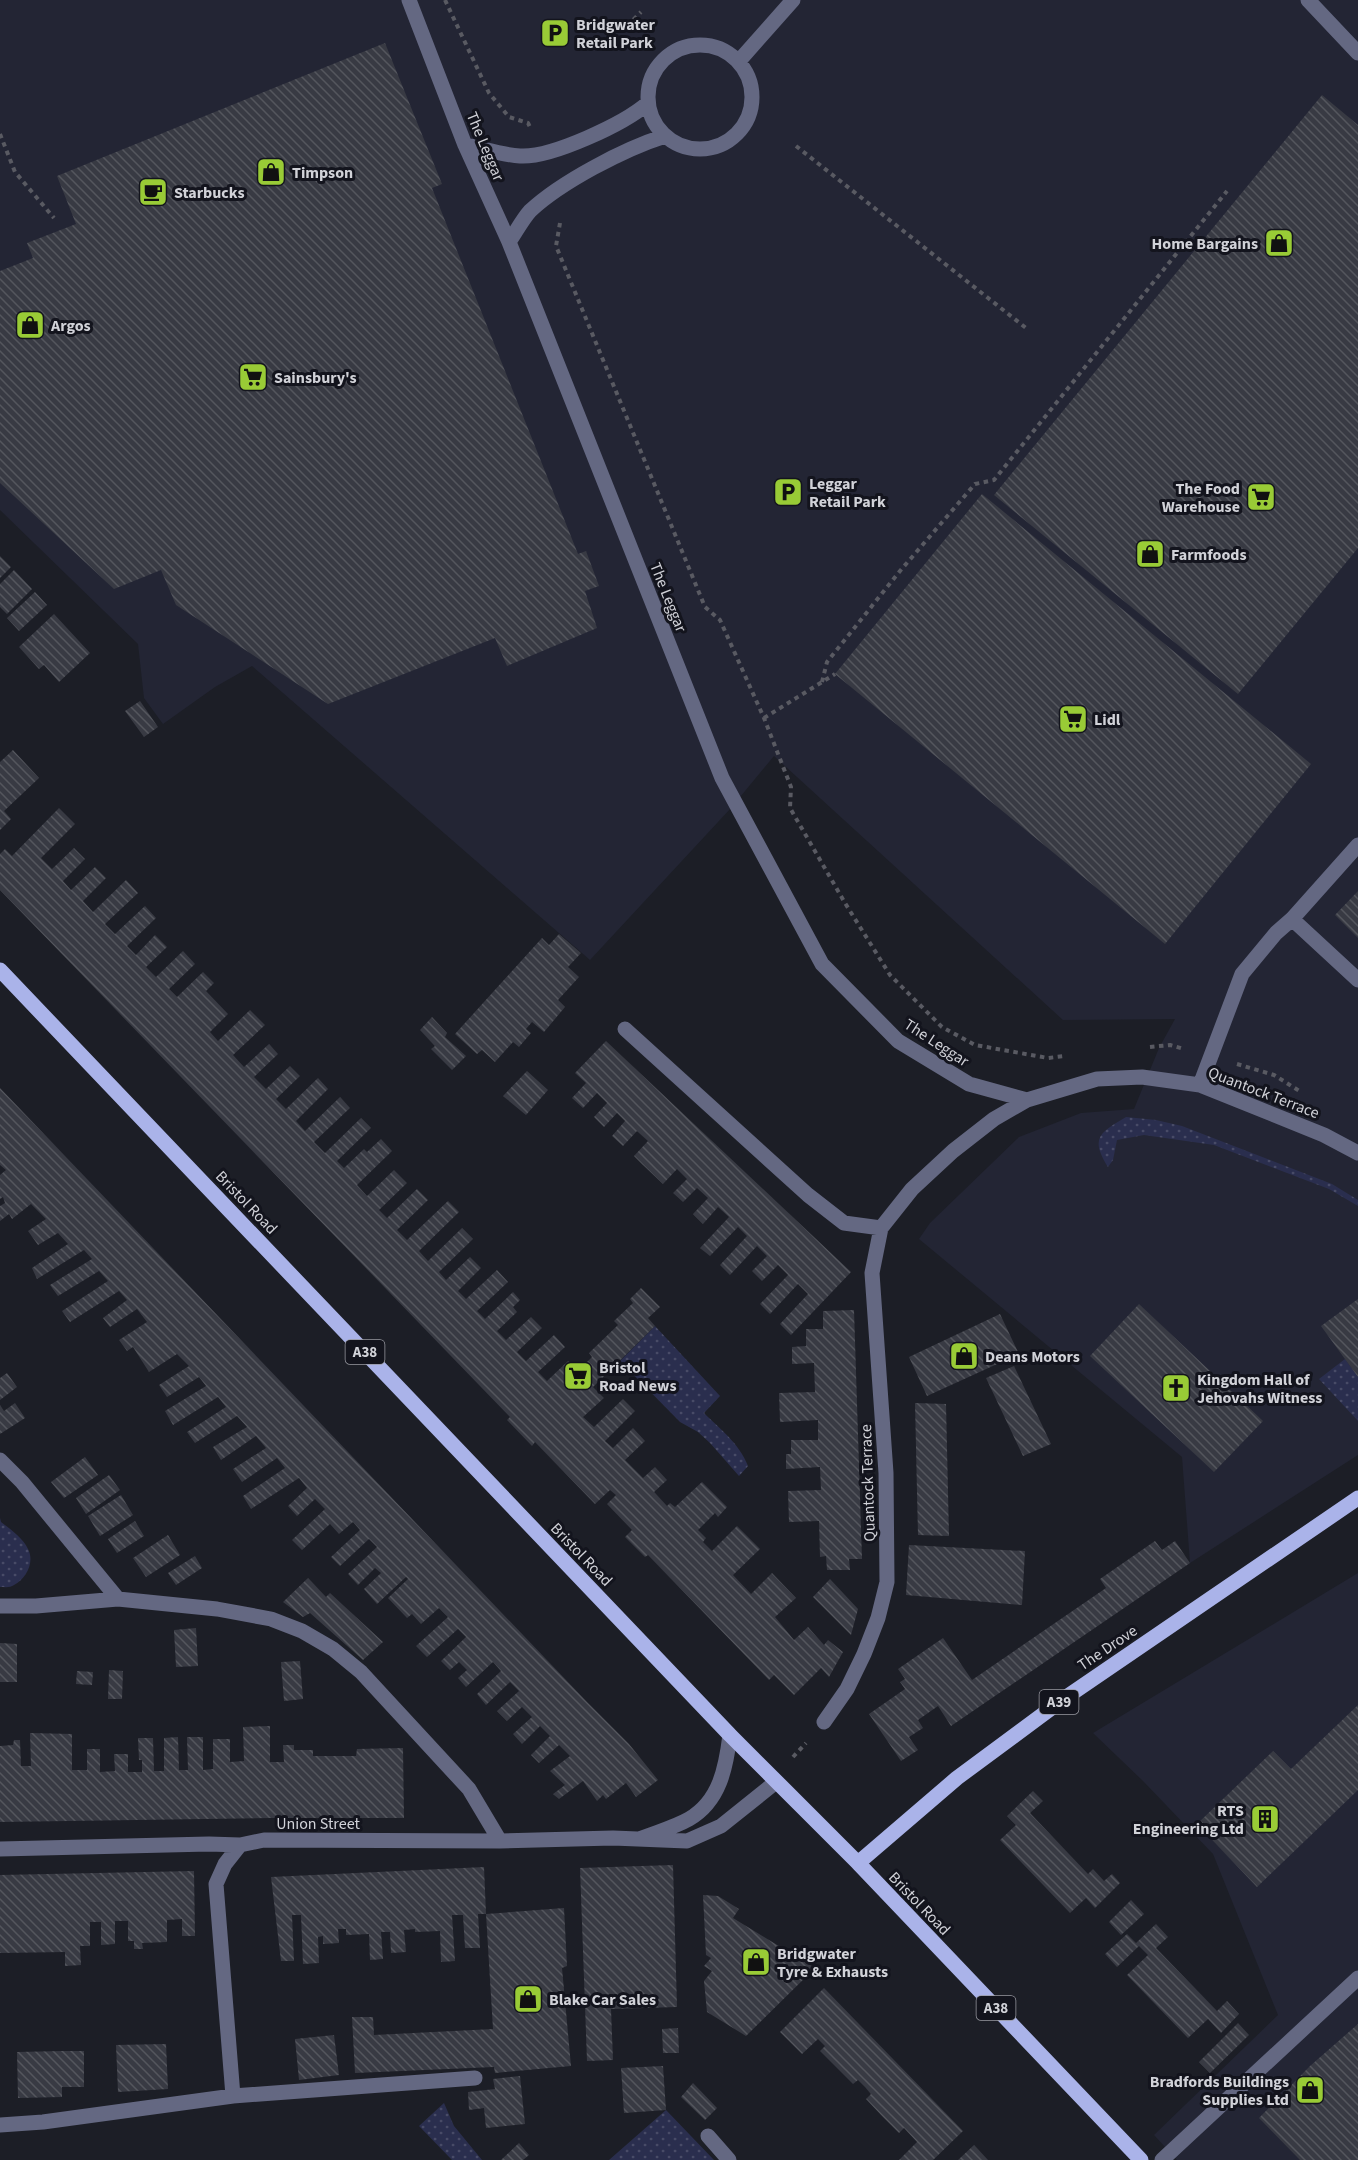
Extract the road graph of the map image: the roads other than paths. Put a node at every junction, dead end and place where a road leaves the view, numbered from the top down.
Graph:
1 (409, 0) edge
2 (793, 0) edge
3 (1308, 0) edge
4 (1358, 53) edge
5 (739, 61) junction
6 (648, 103) junction
7 (664, 136) junction
8 (465, 145) junction
9 (509, 242) junction
10 (1358, 845) edge
11 (1292, 919) junction
12 (0, 969) edge
13 (1358, 980) edge
14 (625, 1029) dead end
15 (1200, 1085) junction
16 (1027, 1100) junction
17 (1358, 1153) edge
18 (881, 1228) junction
19 (0, 1460) edge
20 (1358, 1498) edge
21 (118, 1599) junction
22 (0, 1606) edge
23 (824, 1722) road end
24 (730, 1735) junction
25 (774, 1781) junction
26 (636, 1840) junction
27 (500, 1841) junction
28 (240, 1845) junction
29 (0, 1849) edge
30 (858, 1863) junction
31 (1358, 1978) edge
32 (475, 2078) dead end
33 (233, 2096) junction
34 (0, 2125) edge
35 (708, 2136) dead end
36 (729, 2160) edge
37 (1141, 2160) edge
38 (1162, 2160) edge

1 - 8 street, The Leggar
2 - 5 street
3 - 4 street
5 - 6 street
5 - 7 street
6 - 7 street
6 - 8 street
7 - 9 street
8 - 9 street, The Leggar
9 - 16 street, The Leggar
10 - 11 street
11 - 13 street
11 - 15 street
12 - 24 main road, Bristol Road / A38
14 - 18 street
15 - 16 street, Quantock Terrace
15 - 17 street, Quantock Terrace
16 - 18 street, Quantock Terrace
18 - 23 street, Quantock Terrace
19 - 21 street
20 - 30 main road, The Drove / A39
21 - 22 street
21 - 27 street
24 - 25 main road, Bristol Road / A38
24 - 26 street, Union Street
25 - 26 street, Union Street
25 - 30 main road, Bristol Road / A38
26 - 27 street, Union Street
27 - 28 street, Union Street
28 - 29 street, Union Street
28 - 33 street
30 - 37 main road, Bristol Road / A38
31 - 38 street
32 - 33 street
33 - 34 street
35 - 36 street

